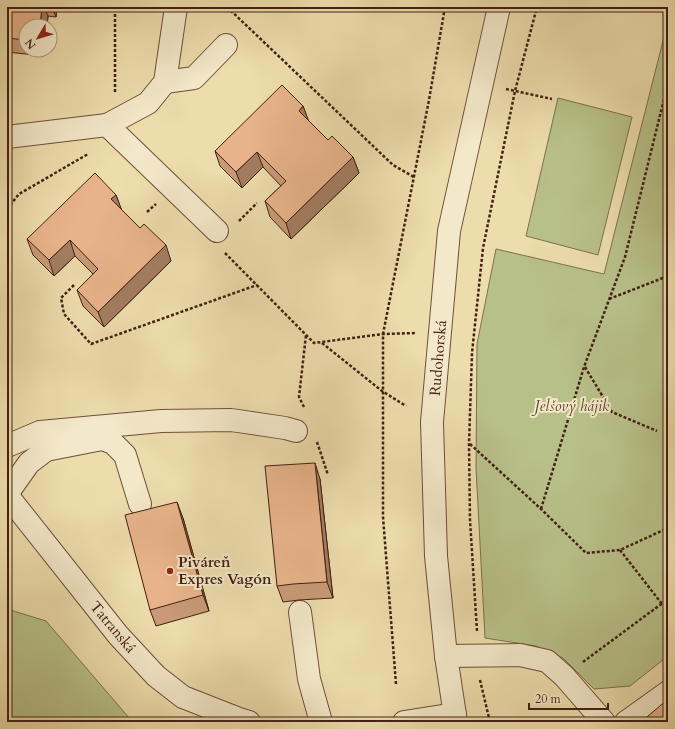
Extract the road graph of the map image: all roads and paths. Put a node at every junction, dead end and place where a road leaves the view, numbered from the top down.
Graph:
1 (115, 7) edge
2 (176, 7) edge
3 (227, 7) edge
4 (444, 7) edge
5 (499, 7) edge
6 (537, 7) edge
7 (226, 45) dead end
8 (166, 82) junction
9 (482, 83) junction
10 (668, 83) edge
11 (515, 91) junction
12 (115, 95) dead end
13 (552, 100) dead end
14 (107, 126) junction
15 (7, 137) edge
16 (89, 153) dead end
17 (414, 177) junction
18 (7, 209) edge
19 (217, 231) dead end
20 (668, 276) edge
21 (74, 285) dead end
22 (257, 285) dead end
23 (609, 299) junction
24 (440, 332) junction
25 (383, 334) junction
26 (306, 335) dead end
27 (584, 367) junction
28 (382, 391) junction
29 (299, 397) dead end
30 (406, 406) dead end
31 (296, 431) dead end
32 (657, 431) dead end
33 (469, 444) junction
34 (7, 446) edge
35 (7, 494) edge
36 (140, 504) dead end
37 (541, 509) junction
38 (668, 528) edge
39 (620, 550) junction
40 (668, 599) edge
41 (662, 604) junction
42 (668, 608) edge
43 (300, 612) dead end
44 (446, 656) junction
45 (478, 656) junction
46 (564, 676) junction
47 (396, 684) dead end
48 (668, 692) edge
49 (456, 718) edge
50 (249, 722) edge
51 (321, 722) edge
52 (404, 722) edge
53 (490, 722) edge
54 (604, 722) edge
55 (626, 722) edge

1 - 12 path
2 - 8 street
3 - 17 path
4 - 17 path
5 - 9 street, Rudohorská
6 - 11 path
7 - 8 street
8 - 14 street
9 - 11 path
9 - 24 street, Rudohorská
10 - 23 path
11 - 13 path
11 - 33 path
14 - 15 street
14 - 19 street
16 - 18 path
17 - 25 path
20 - 23 path
21 - 22 path
23 - 27 path
24 - 25 path
24 - 44 street, Rudohorská
25 - 28 path
25 - 28 path
26 - 29 path
27 - 32 path
27 - 37 path
28 - 30 path
28 - 47 path
31 - 34 street
33 - 37 path
33 - 45 path
35 - 36 street
35 - 50 street, Tatranská
37 - 39 path
38 - 39 path
39 - 41 path
40 - 41 path
41 - 42 path
41 - 46 path
43 - 51 street
44 - 45 street
44 - 49 street, Rudohorská
45 - 46 street
45 - 53 path
46 - 54 street
48 - 55 street
49 - 52 street

